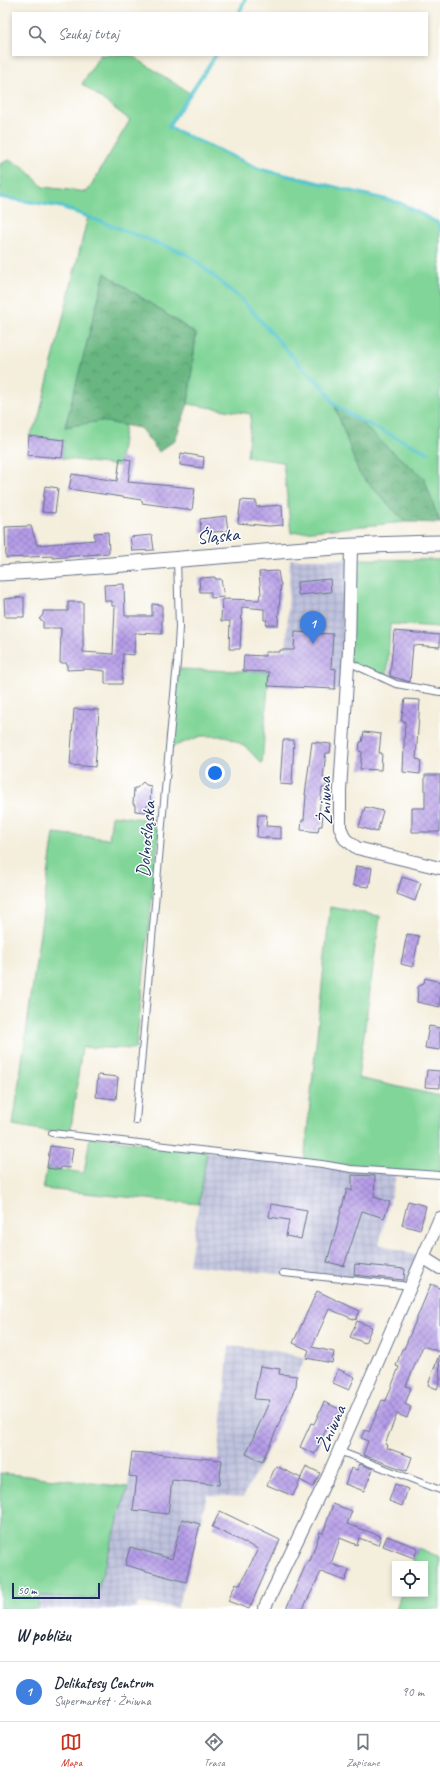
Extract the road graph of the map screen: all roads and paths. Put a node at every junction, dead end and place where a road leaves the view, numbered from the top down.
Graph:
1 (440, 543) edge
2 (351, 546) junction
3 (177, 559) junction
4 (0, 573) edge
5 (348, 662) junction
6 (440, 692) edge
7 (440, 868) edge
8 (136, 1121) dead end
9 (52, 1133) dead end
10 (440, 1175) edge
11 (440, 1218) edge
12 (424, 1258) junction
13 (440, 1268) edge
14 (283, 1273) dead end
15 (411, 1288) junction
16 (339, 1451) junction
17 (440, 1490) edge
18 (264, 1609) edge

1 - 2 street, Śląska
2 - 3 street, Śląska
2 - 5 street, Żniwna
3 - 4 street, Śląska
3 - 8 lane, Dolnośląska
5 - 6 lane
5 - 7 street, Żniwna
9 - 10 lane
11 - 12 street, Żniwna
12 - 13 street
12 - 15 street, Żniwna
14 - 15 lane
15 - 16 street, Żniwna
16 - 17 lane
16 - 18 street, Żniwna

